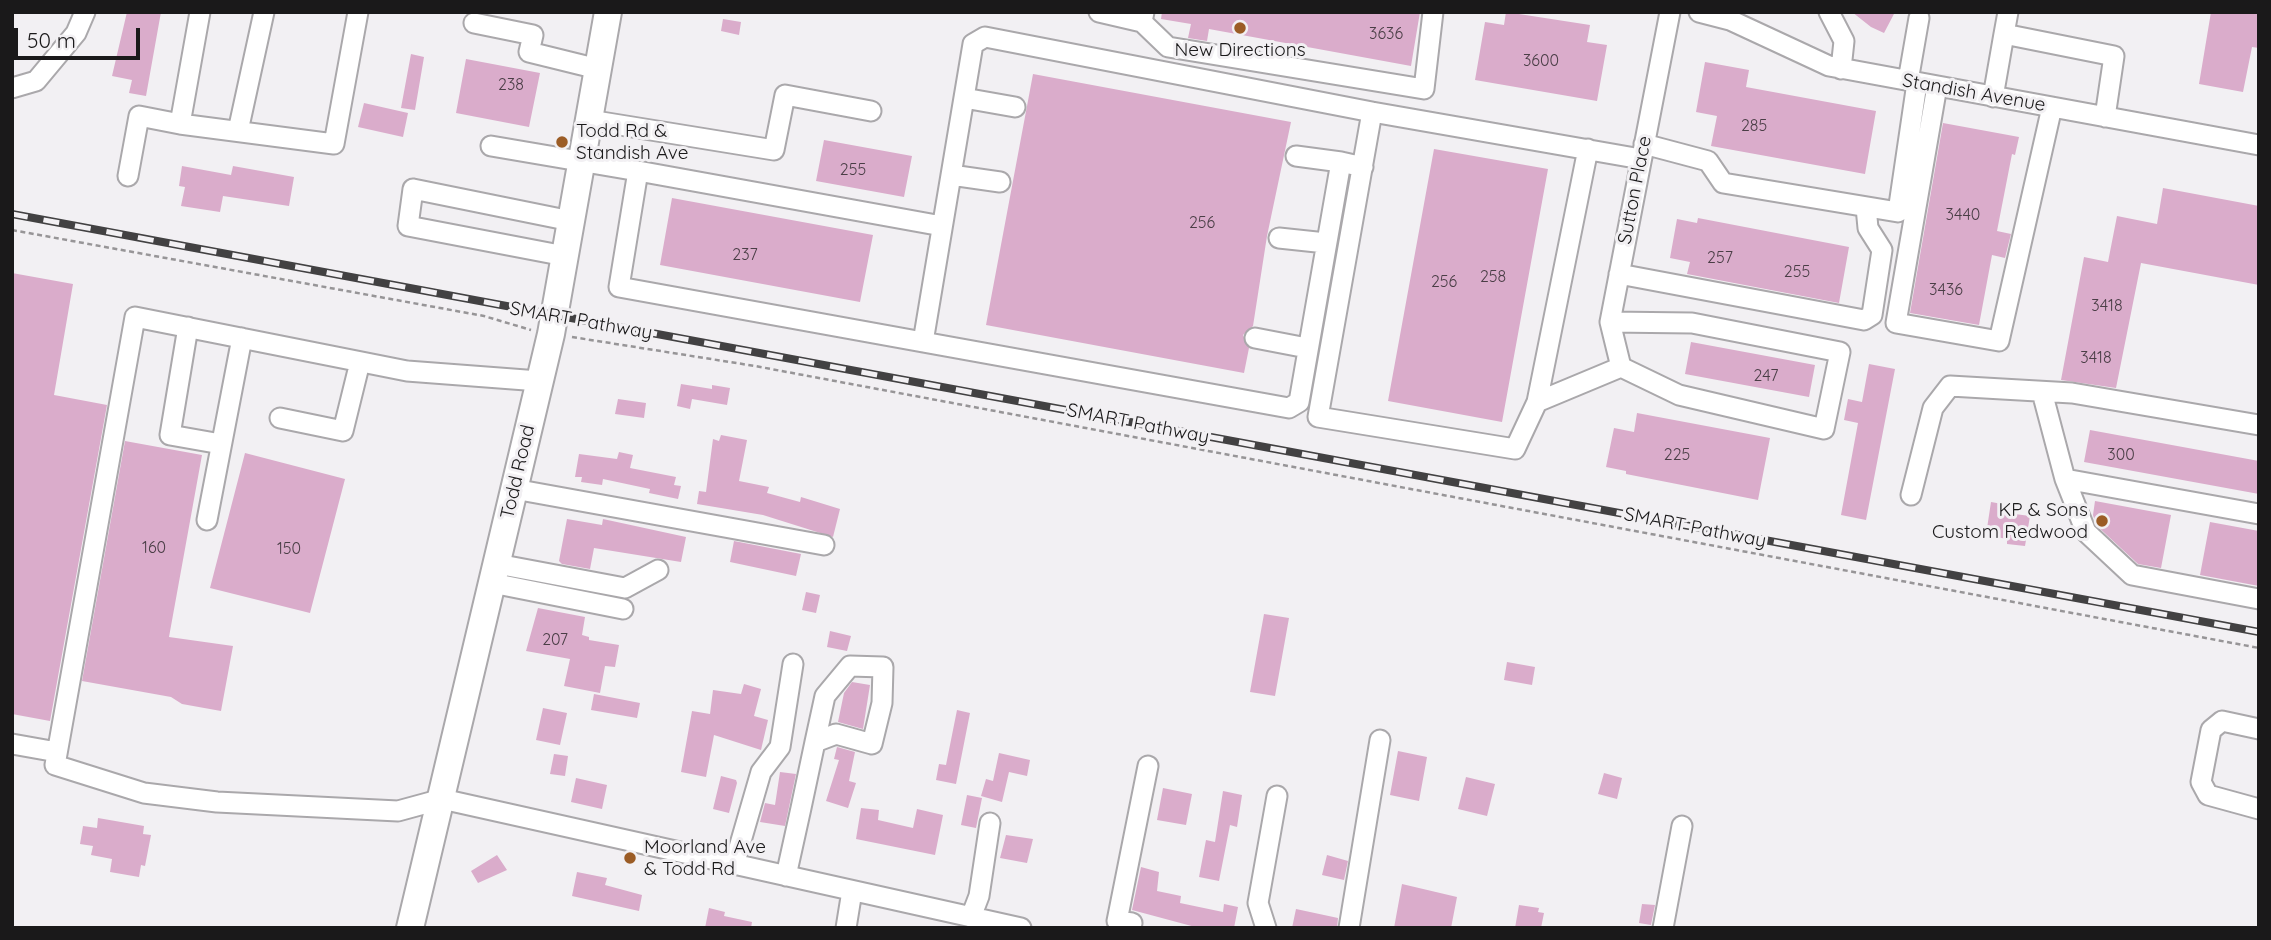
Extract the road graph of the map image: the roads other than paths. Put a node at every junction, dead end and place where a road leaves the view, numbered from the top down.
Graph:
1 (85, 12) edge
2 (200, 12) edge
3 (264, 12) edge
4 (358, 12) edge
5 (608, 12) edge
6 (1099, 12) edge
7 (1433, 12) edge
8 (1670, 12) edge
9 (1699, 12) edge
10 (1829, 12) edge
11 (2008, 12) edge
12 (1143, 17) edge
13 (1919, 18) dead end
14 (474, 23) dead end
15 (2004, 34) junction
16 (598, 69) junction
17 (1841, 69) junction
18 (1921, 83) junction
19 (12, 88) edge
20 (1993, 97) junction
21 (964, 98) junction
22 (1014, 107) dead end
23 (2052, 107) junction
24 (871, 111) dead end
25 (1373, 112) junction
26 (2105, 117) junction
27 (589, 120) junction
28 (180, 124) junction
29 (238, 131) junction
30 (2259, 145) edge
31 (491, 146) dead end
32 (1588, 149) junction
33 (1643, 151) junction
34 (1296, 156) dead end
35 (582, 160) junction
36 (1341, 162) junction
37 (1363, 167) junction
38 (638, 171) junction
39 (951, 174) junction
40 (128, 176) dead end
41 (1000, 181) dead end
42 (1866, 207) junction
43 (571, 221) junction
44 (943, 226) junction
45 (1279, 238) dead end
46 (1326, 243) junction
47 (565, 256) junction
48 (1619, 274) junction
49 (1609, 322) junction
50 (188, 327) junction
51 (242, 338) junction
52 (1255, 338) dead end
53 (923, 342) junction
54 (1307, 348) junction
55 (360, 362) junction
56 (1621, 367) junction
57 (539, 381) junction
58 (2042, 392) junction
59 (1537, 402) junction
60 (280, 418) dead end
61 (2259, 425) edge
62 (221, 444) junction
63 (2065, 479) junction
64 (514, 489) junction
65 (1911, 495) dead end
66 (2259, 514) edge
67 (207, 520) dead end
68 (824, 545) dead end
69 (658, 570) dead end
70 (494, 573) junction
71 (2259, 599) edge
72 (623, 609) dead end
73 (793, 664) dead end
74 (2259, 729) edge
75 (1380, 740) dead end
76 (815, 742) junction
77 (12, 744) edge
78 (57, 752) junction
79 (1148, 766) dead end
80 (1278, 796) dead end
81 (442, 799) junction
82 (2259, 809) edge
83 (990, 822) dead end
84 (1682, 826) dead end
85 (734, 865) junction
86 (786, 876) junction
87 (852, 891) junction
88 (958, 919) edge
89 (411, 928) edge
90 (846, 928) edge
91 (1021, 928) edge
92 (1131, 928) edge
93 (1266, 928) edge
94 (1349, 928) edge
95 (1663, 928) edge

1 - 19 street
2 - 28 street
3 - 29 street
4 - 29 street
5 - 16 main road, Todd Road
6 - 12 street
7 - 12 street
8 - 33 street, Sutton Place
9 - 17 street, Standish Avenue
10 - 17 street
11 - 15 street
13 - 18 street
14 - 16 street
15 - 20 street
15 - 26 street
16 - 27 main road, Todd Road
17 - 18 street, Standish Avenue
18 - 20 street, Standish Avenue
18 - 23 street
18 - 42 street
20 - 23 street, Standish Avenue
21 - 22 street
21 - 25 street
21 - 39 street
23 - 26 street, Standish Avenue
24 - 27 street
25 - 32 street
25 - 37 street
26 - 30 street, Standish Avenue
27 - 35 main road, Todd Road
28 - 29 street
28 - 40 street
31 - 35 street
32 - 33 street
32 - 59 street
33 - 42 street
33 - 48 street, Sutton Place
34 - 36 street
35 - 38 street
35 - 43 main road, Todd Road
36 - 37 street
36 - 46 street
37 - 59 street
38 - 44 street
38 - 53 street
39 - 41 street
39 - 44 street
42 - 48 street
43 - 47 main road, Todd Road
43 - 47 street
44 - 53 street
45 - 46 street
46 - 54 street
47 - 57 main road, Todd Road
48 - 49 street, Sutton Place
49 - 56 street, Sutton Place
49 - 56 street
50 - 51 street
50 - 62 street
50 - 78 street
51 - 55 street
51 - 62 street
52 - 54 street
53 - 54 street
55 - 57 street
55 - 60 street
56 - 59 street
57 - 64 main road, Todd Road
58 - 61 street
58 - 63 street
58 - 65 street
62 - 67 street
63 - 66 street
63 - 71 street
64 - 68 street
64 - 70 main road, Todd Road
69 - 70 street
70 - 72 street
70 - 81 main road, Todd Road
73 - 85 street
74 - 82 street
75 - 94 street
76 - 76 street
76 - 86 street
77 - 78 street
78 - 81 street
79 - 92 street
80 - 93 street
81 - 85 street
81 - 89 main road, Todd Road
83 - 88 street
84 - 95 street
85 - 86 street
86 - 87 street
87 - 88 street
87 - 90 street
88 - 91 street

